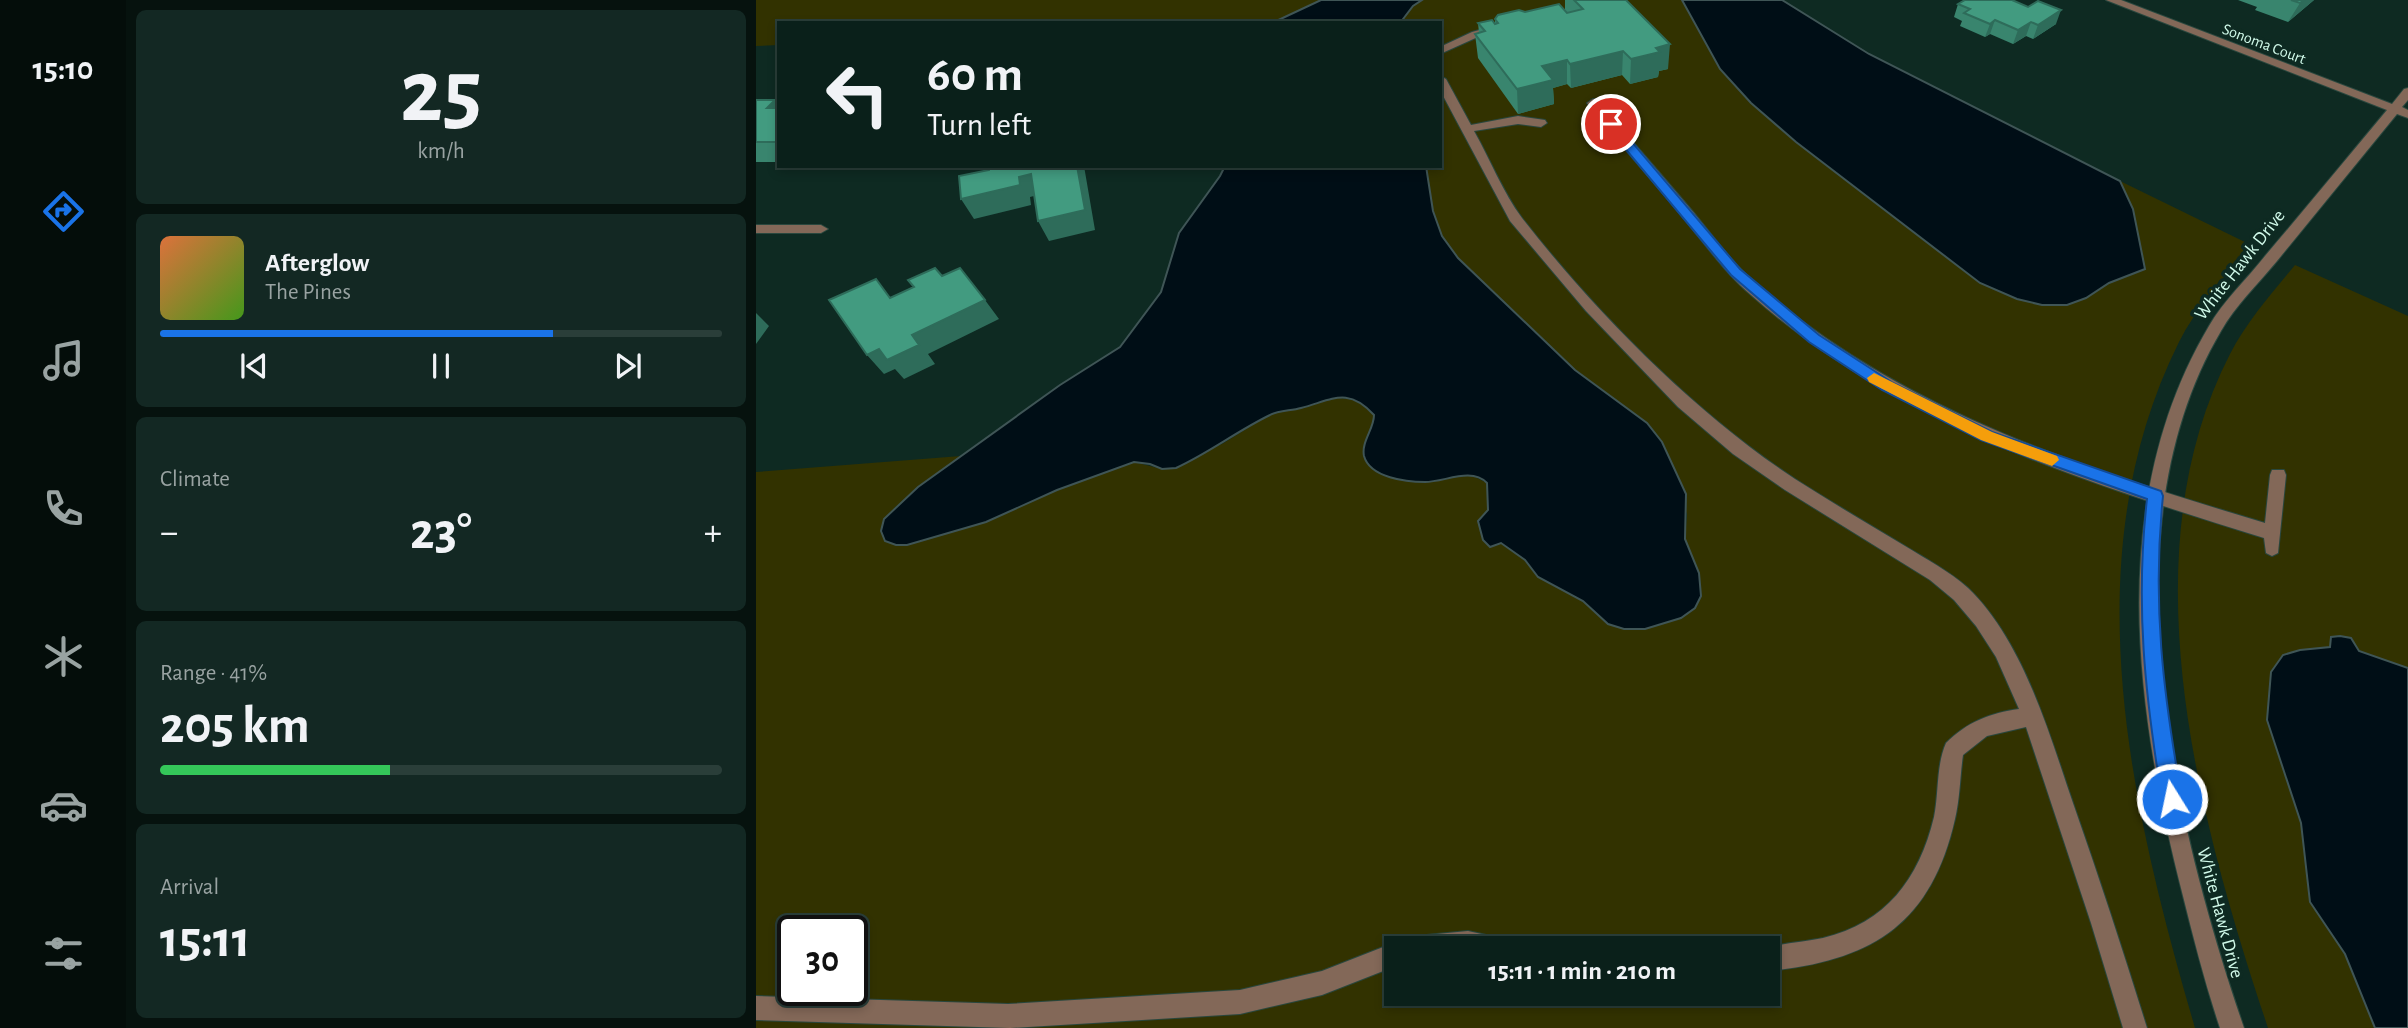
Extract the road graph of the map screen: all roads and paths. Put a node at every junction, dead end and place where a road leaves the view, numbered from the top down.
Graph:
1 (2111, 0) edge
2 (1509, 25) edge
3 (1442, 50) edge
4 (1442, 83) edge
5 (2408, 92) edge
6 (1593, 103) dead end
7 (2400, 111) edge
8 (1541, 123) dead end
9 (1466, 129) junction
10 (756, 229) edge
11 (821, 229) dead end
12 (2278, 474) dead end
13 (2155, 496) junction
14 (2033, 717) junction
15 (1780, 957) edge
16 (1384, 959) edge
17 (756, 1008) edge
18 (2135, 1028) edge
19 (2232, 1028) edge

1 - 7 street, Sonoma Court
2 - 3 street
4 - 9 street
5 - 7 street, White Hawk Drive
6 - 13 street
7 - 13 street, White Hawk Drive
8 - 9 street
9 - 14 street
10 - 11 street
12 - 13 street
13 - 19 street, White Hawk Drive
14 - 15 street
14 - 18 street
16 - 17 street

